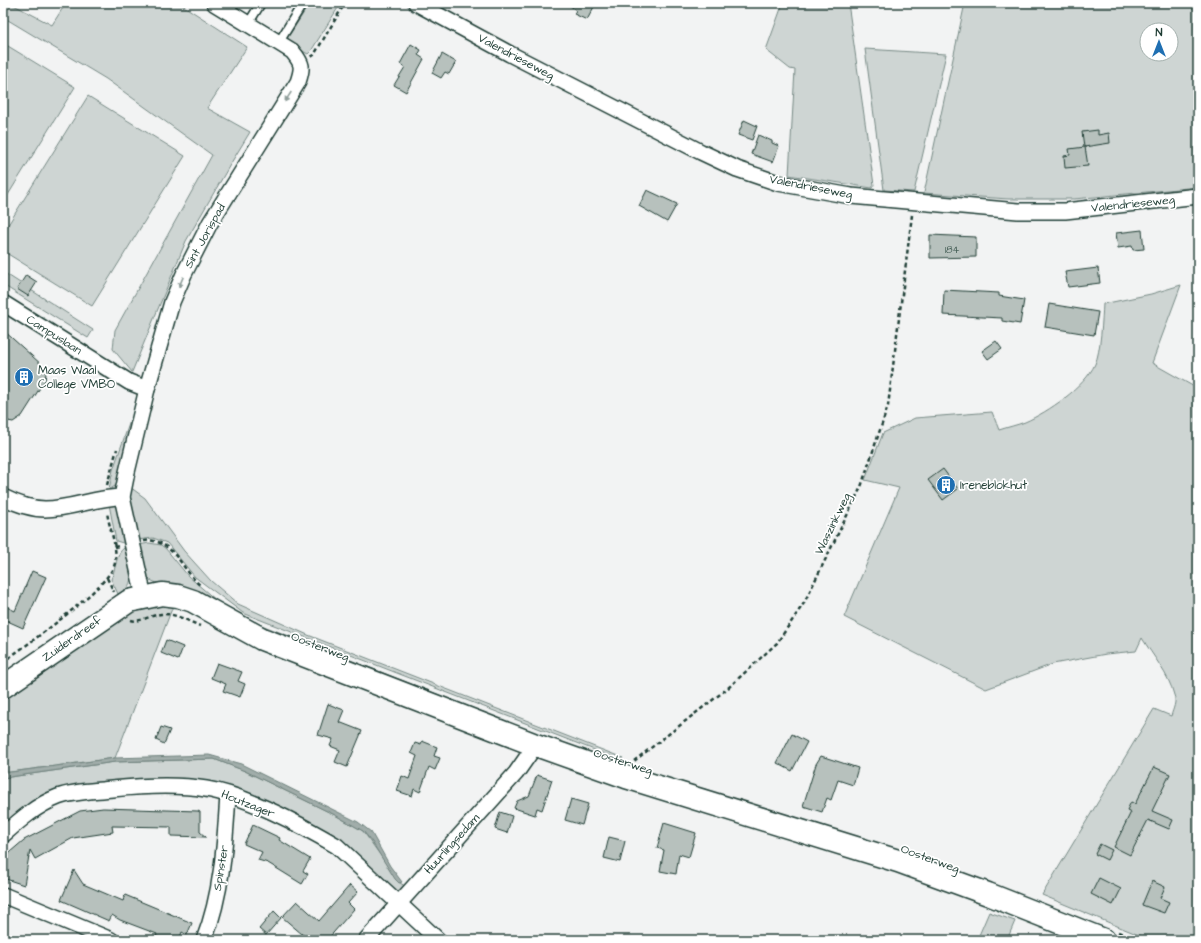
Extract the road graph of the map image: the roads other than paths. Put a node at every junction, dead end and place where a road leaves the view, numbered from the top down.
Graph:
1 (261, 3) edge
2 (303, 3) edge
3 (416, 3) edge
4 (218, 4) edge
5 (248, 24) junction
6 (278, 42) junction
7 (1198, 196) edge
8 (3, 303) edge
9 (147, 389) junction
10 (3, 497) edge
11 (122, 497) junction
12 (144, 597) junction
13 (3, 687) edge
14 (533, 744) junction
15 (228, 795) junction
16 (3, 835) edge
17 (3, 895) edge
18 (398, 904) junction
19 (1110, 936) edge
20 (111, 940) edge
21 (204, 940) edge
22 (366, 940) edge
23 (438, 940) edge

1 - 5 lane
2 - 6 lane
3 - 7 street, Valendrieseweg
4 - 5 street
5 - 6 street
6 -> 9 street, Sint Jorispad
8 - 9 street, Campuslaan
9 - 11 street, Sint Jorispad
10 - 11 street
11 - 12 street
12 - 13 street, Zuiderdreef
12 - 14 street, Oosterweg
14 - 18 street, Huurlingsedam
14 - 19 street, Oosterweg
15 - 16 street, Houtzager
15 - 18 street, Houtzager
15 - 21 street, Spinster
17 - 20 street
18 - 22 street, Huurlingsedam
18 - 23 street, Houtzager

